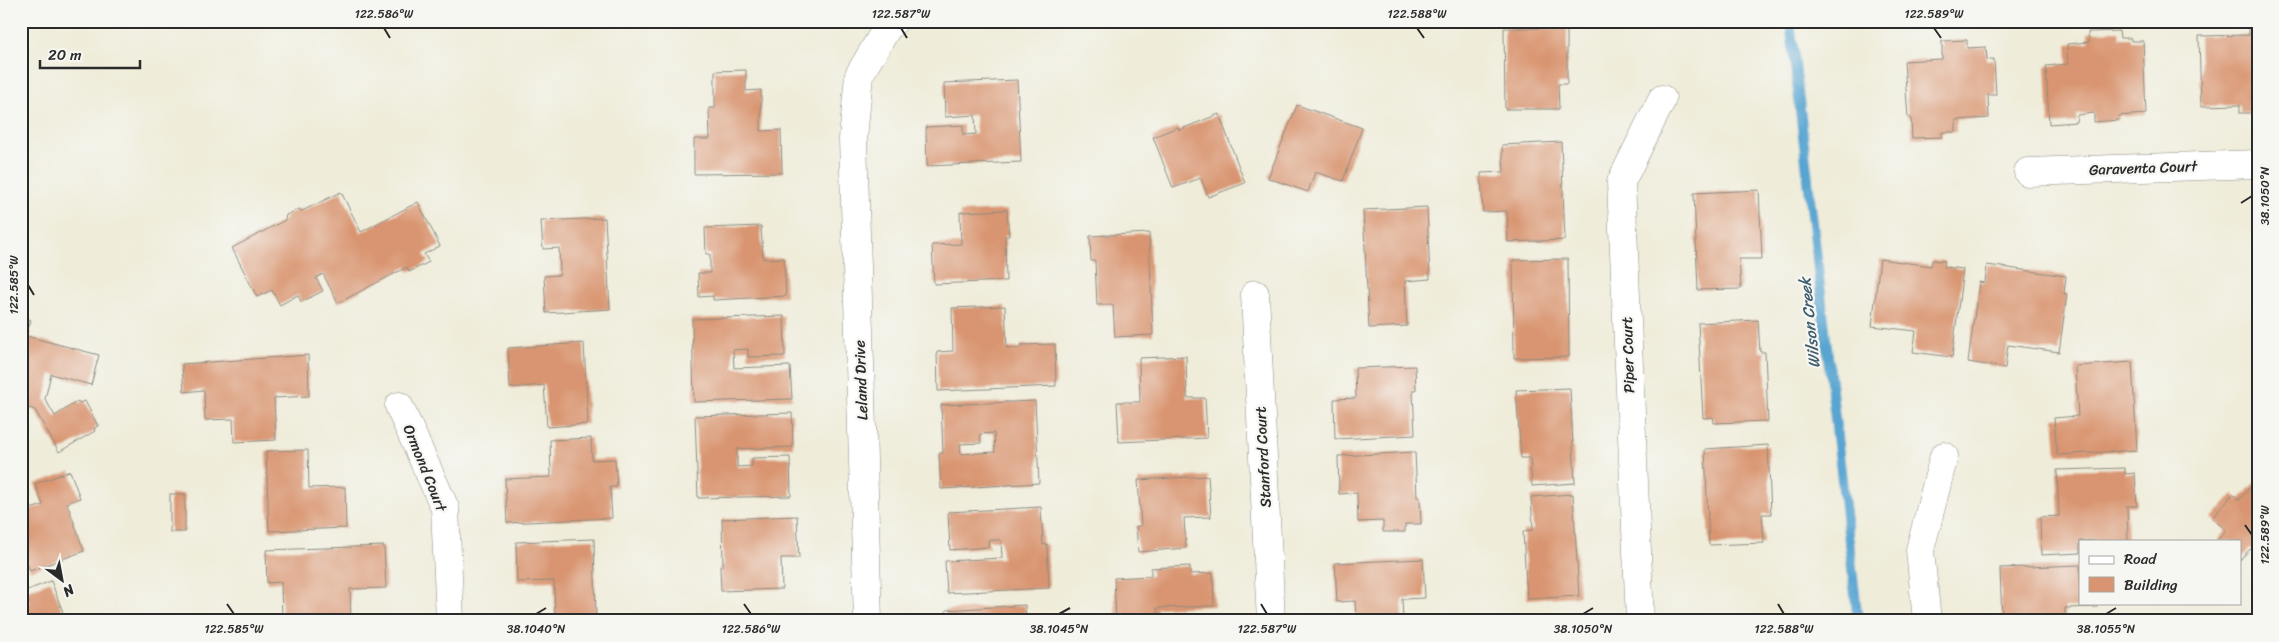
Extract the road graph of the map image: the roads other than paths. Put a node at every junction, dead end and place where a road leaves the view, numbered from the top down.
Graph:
1 (894, 21) edge
2 (1662, 99) dead end
3 (2258, 164) edge
4 (2028, 172) dead end
5 (1255, 294) dead end
6 (399, 406) dead end
7 (1944, 456) dead end
8 (450, 621) edge
9 (868, 621) edge
10 (1271, 621) edge
11 (1640, 621) edge
12 (1927, 621) edge

1 - 9 street, Leland Drive
2 - 11 street, Piper Court
3 - 4 street, Garaventa Court
5 - 10 street, Stanford Court
6 - 8 street, Ormond Court
7 - 12 street

